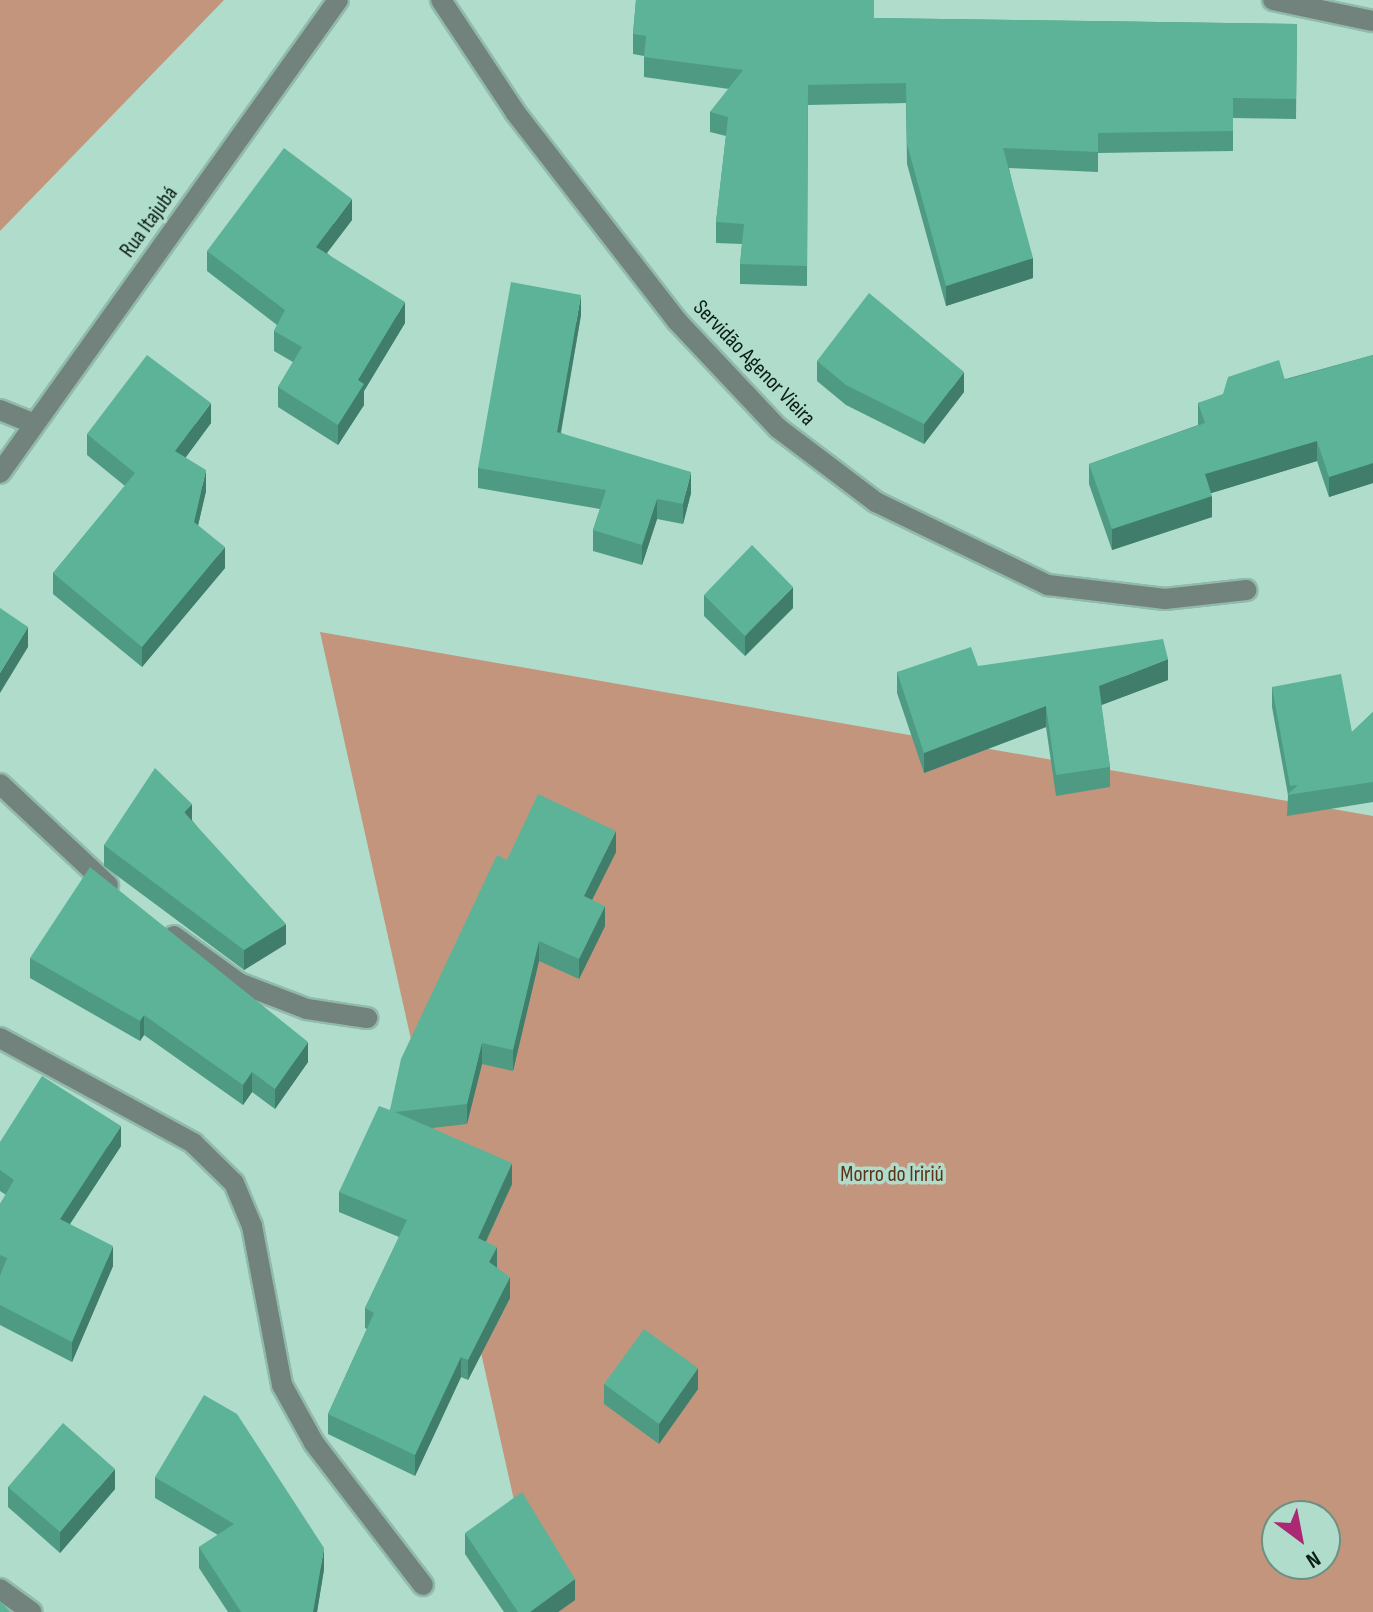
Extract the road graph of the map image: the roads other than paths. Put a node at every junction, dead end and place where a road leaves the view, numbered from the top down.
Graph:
1 (338, 0) edge
2 (441, 0) edge
3 (1273, 0) edge
4 (1373, 21) edge
5 (0, 410) edge
6 (34, 424) junction
7 (0, 473) edge
8 (1247, 590) dead end
9 (0, 784) edge
10 (128, 902) edge
11 (151, 919) edge
12 (367, 1018) dead end
13 (0, 1038) edge
14 (423, 1585) dead end
15 (0, 1589) edge
16 (32, 1612) edge

1 - 6 street, Rua Itajubá
2 - 8 street, Servidão Agenor Vieira
3 - 4 street
5 - 6 street
6 - 7 street, Rua Itajubá
9 - 10 street
11 - 12 street
13 - 14 street
15 - 16 street

